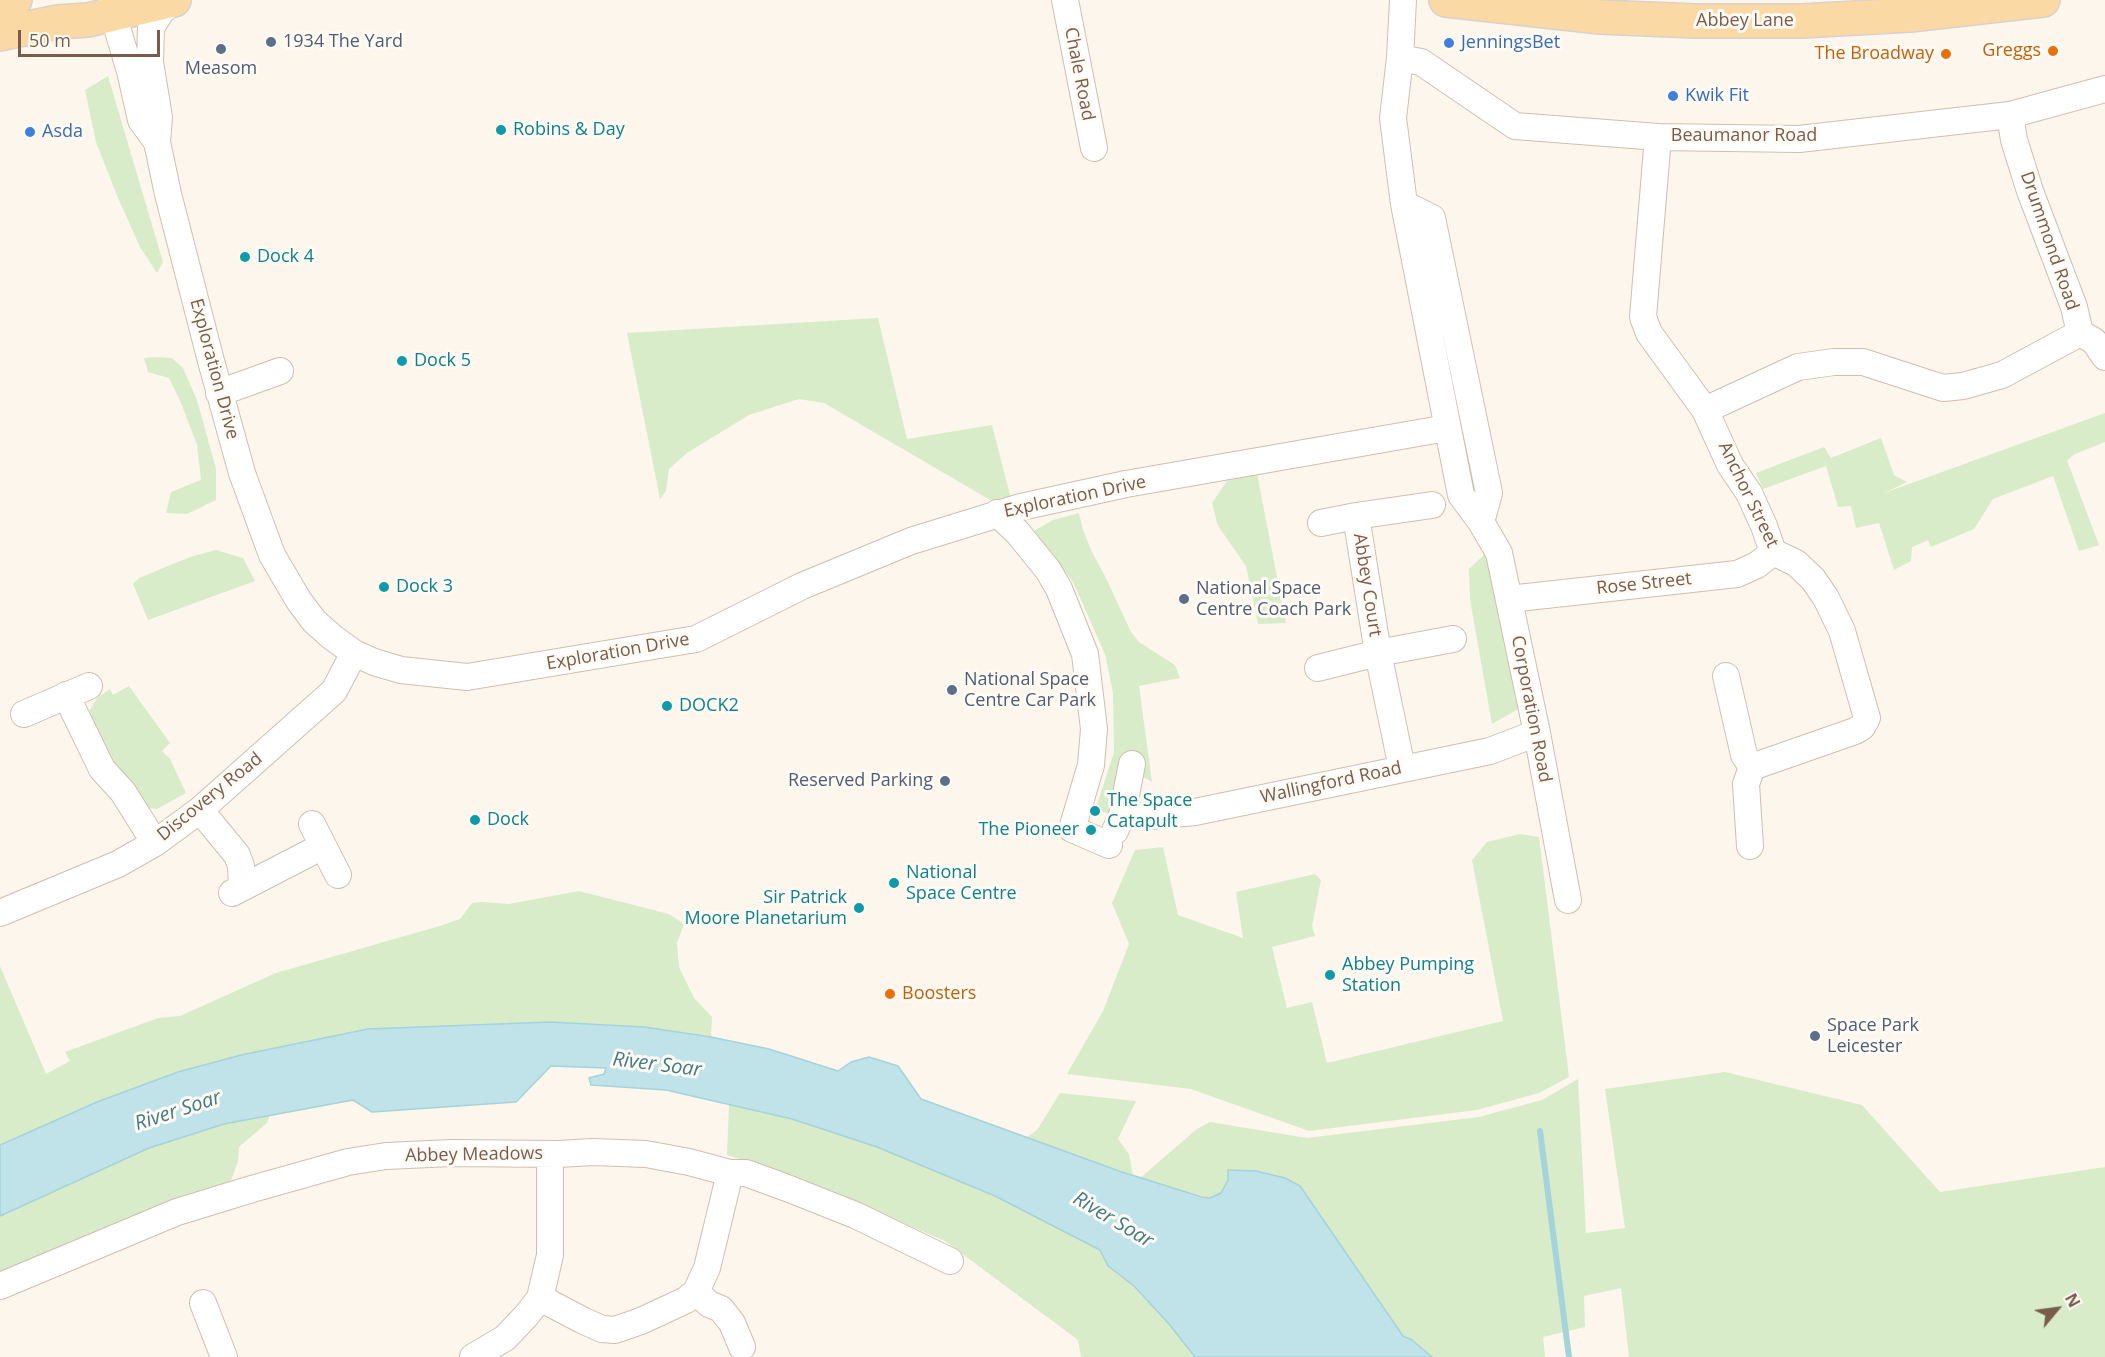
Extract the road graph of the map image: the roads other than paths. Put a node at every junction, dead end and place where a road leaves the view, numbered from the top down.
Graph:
1 (15, 0) edge
2 (174, 0) edge
3 (1065, 0) edge
4 (1403, 0) edge
5 (1446, 0) edge
6 (2033, 1) edge
7 (0, 3) edge
8 (124, 9) edge
9 (0, 34) edge
10 (1400, 58) junction
11 (2105, 89) edge
12 (2010, 115) junction
13 (1658, 137) junction
14 (157, 142) junction
15 (1094, 148) dead end
16 (1404, 204) junction
17 (2080, 333) junction
18 (2105, 357) edge
19 (280, 371) dead end
20 (219, 393) junction
21 (1706, 410) junction
22 (1447, 428) junction
23 (1432, 505) dead end
24 (997, 513) junction
25 (1356, 516) junction
26 (1481, 522) junction
27 (1321, 523) dead end
28 (1773, 552) junction
29 (1509, 599) junction
30 (1453, 639) dead end
31 (354, 653) junction
32 (1378, 653) junction
33 (1317, 668) dead end
34 (1726, 676) dead end
35 (24, 714) dead end
36 (1537, 733) junction
37 (1132, 764) dead end
38 (1752, 767) junction
39 (1402, 768) junction
40 (200, 810) junction
41 (1122, 815) junction
42 (155, 843) junction
43 (1750, 846) dead end
44 (338, 876) dead end
45 (1568, 900) dead end
46 (0, 913) edge
47 (550, 1154) junction
48 (730, 1173) junction
49 (950, 1261) dead end
50 (0, 1286) edge
51 (696, 1292) junction
52 (540, 1298) junction
53 (203, 1303) dead end
54 (742, 1347) dead end
55 (224, 1357) edge
56 (473, 1357) edge

1 - 7 main road
2 - 8 main road
3 - 15 street, Chale Road
4 - 10 street, Corporation Road
5 - 6 main road, Abbey Lane
8 - 9 main road
8 - 14 street, Exploration Drive
8 - 14 street, Exploration Drive
10 - 13 street, Beaumanor Road
10 - 16 street, Corporation Road
11 - 12 street, Beaumanor Road
12 - 13 street, Beaumanor Road
12 - 17 street, Drummond Road
13 - 21 street, Anchor Street
14 - 20 street, Exploration Drive
16 - 22 street, Corporation Road
16 - 26 street
17 - 18 street, Drummond Road
17 - 21 street
19 - 20 street
20 - 31 street, Exploration Drive
21 - 28 street, Anchor Street
22 - 24 street, Exploration Drive
22 - 26 street, Corporation Road
23 - 25 street, Abbey Court
24 - 31 street, Exploration Drive
24 - 41 street
25 - 27 street, Abbey Court
25 - 32 street, Abbey Court
26 - 29 street, Corporation Road
28 - 29 street, Rose Street
28 - 38 street, Anchor Street
29 - 36 street, Corporation Road
30 - 32 street, Abbey Court
31 - 40 street, Discovery Road
32 - 33 street, Abbey Court
32 - 39 street, Abbey Court
34 - 38 street
35 - 42 street
36 - 39 street, Wallingford Road
36 - 45 street, Corporation Road
37 - 41 street
38 - 43 street
39 - 41 street, Wallingford Road
40 - 42 street, Discovery Road
40 - 44 street
42 - 46 street, Discovery Road
47 - 48 street, Abbey Meadows
47 - 50 street, Abbey Meadows
47 - 52 street
48 - 49 street, Abbey Meadows
48 - 51 street
51 - 52 street
51 - 54 street
52 - 56 street
53 - 55 street

